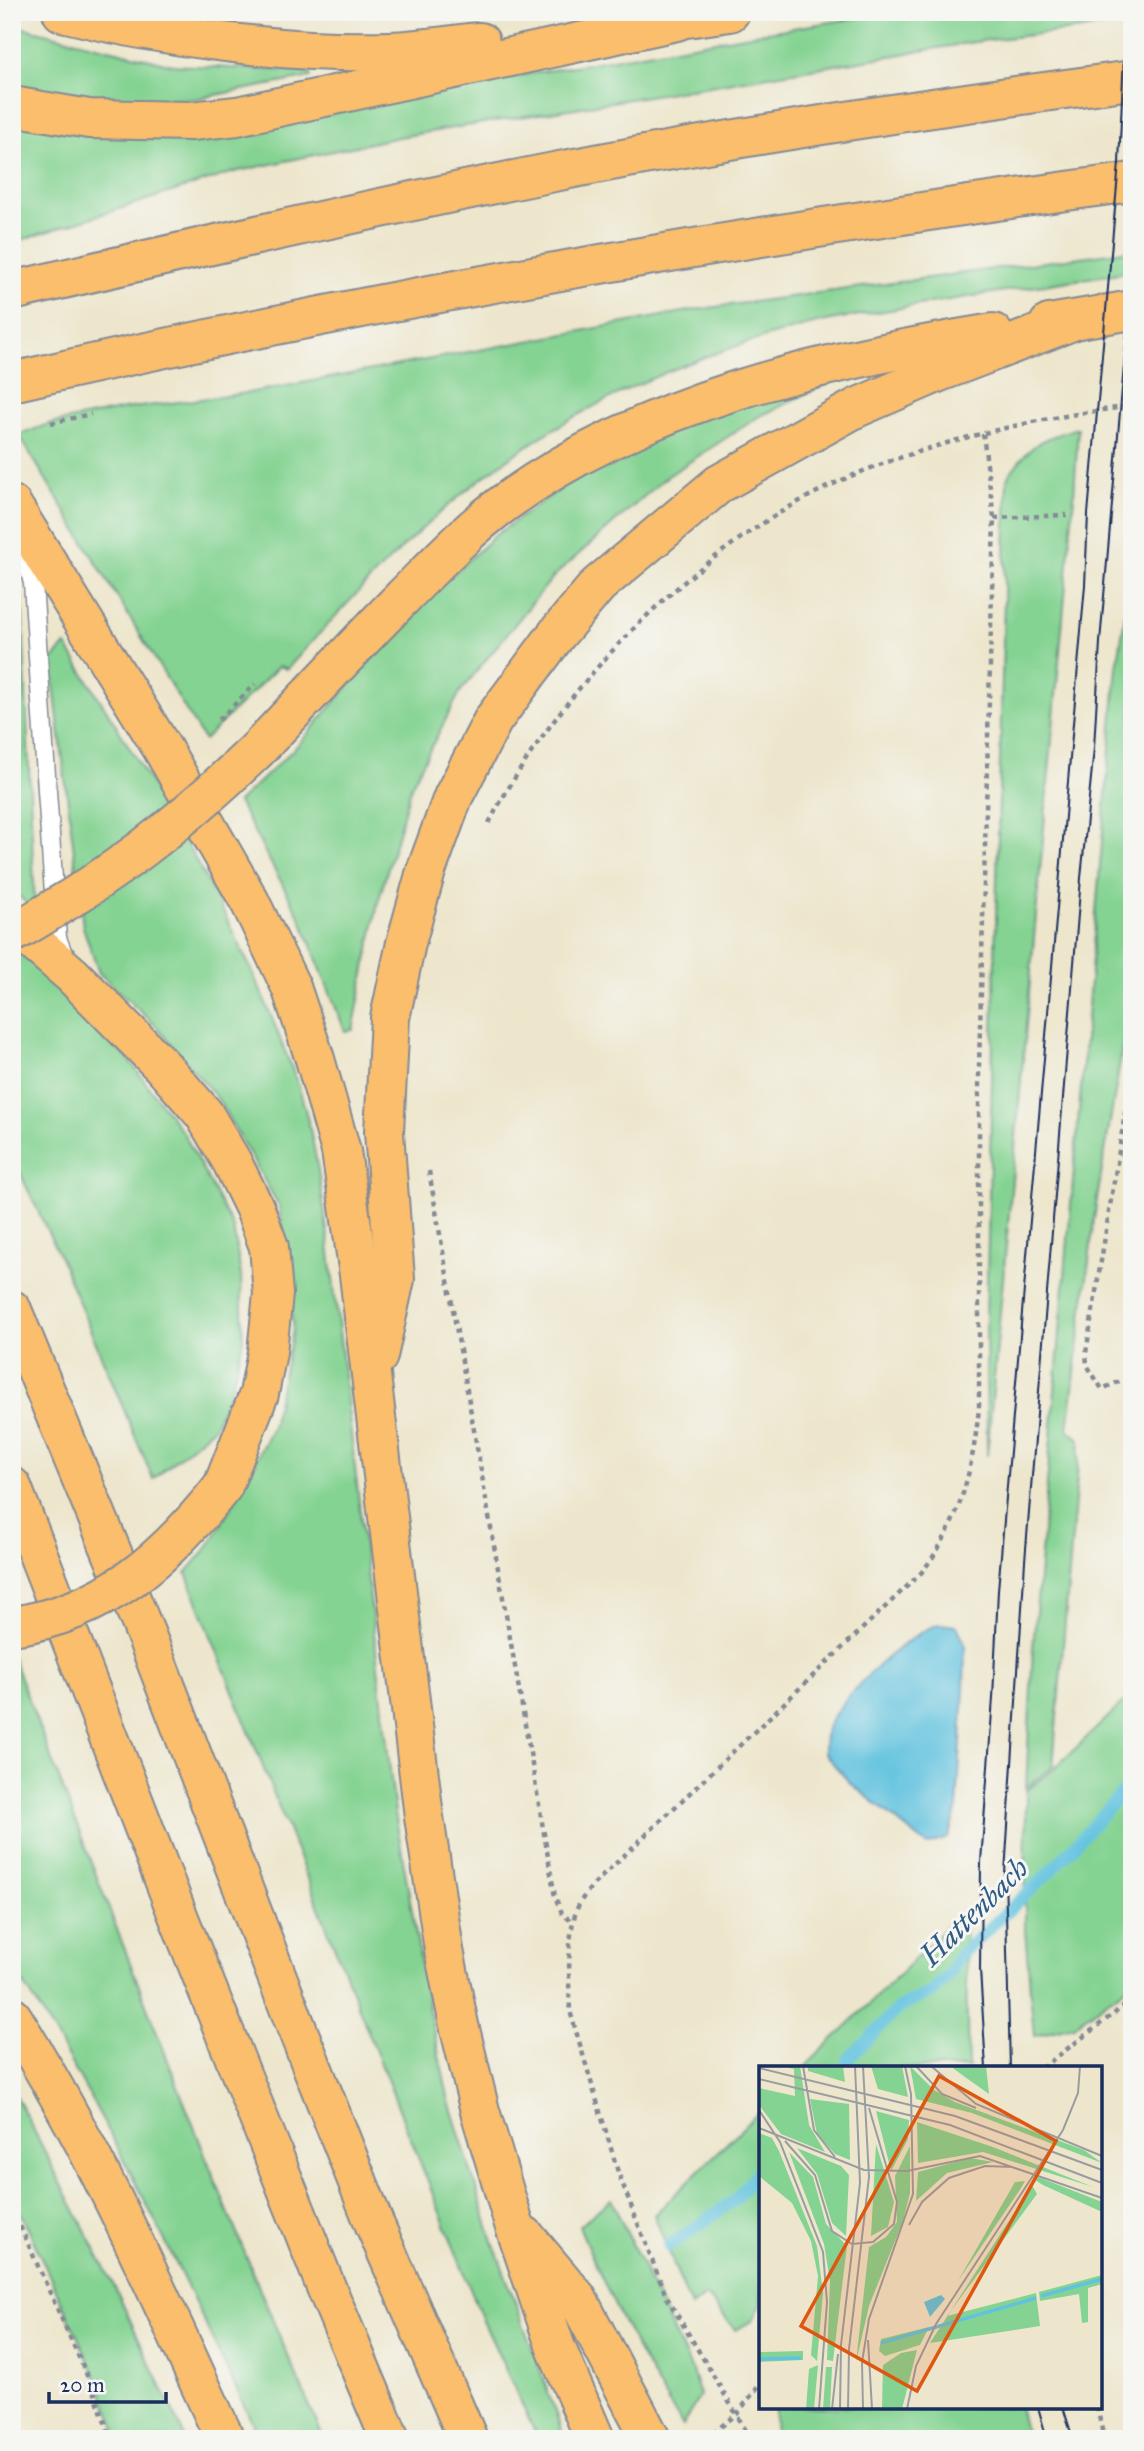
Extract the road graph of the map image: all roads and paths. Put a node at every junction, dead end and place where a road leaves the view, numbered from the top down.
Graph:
1 (62, 12) edge
2 (730, 12) edge
3 (677, 20) junction
4 (1132, 80) edge
5 (12, 106) edge
6 (1132, 182) edge
7 (12, 291) edge
8 (1132, 310) edge
9 (1075, 320) junction
10 (18, 381) edge
11 (1132, 406) edge
12 (91, 414) dead end
13 (51, 423) dead end
14 (983, 434) junction
15 (12, 506) edge
16 (1067, 515) dead end
17 (994, 518) junction
18 (255, 684) dead end
19 (219, 720) dead end
20 (483, 833) dead end
21 (12, 923) edge
22 (12, 933) edge
23 (72, 975) junction
24 (1132, 1071) edge
25 (427, 1159) dead end
26 (12, 1310) edge
27 (1132, 1376) edge
28 (371, 1389) junction
29 (12, 1487) edge
30 (12, 1626) edge
31 (573, 1923) junction
32 (1132, 2000) edge
33 (12, 2017) edge
34 (1045, 2066) edge
35 (12, 2208) edge
36 (513, 2221) junction
37 (759, 2386) edge
38 (1097, 2409) edge
39 (737, 2414) junction
40 (386, 2433) edge
41 (111, 2439) edge
42 (225, 2439) edge
43 (468, 2439) edge
44 (595, 2439) edge
45 (651, 2439) edge
46 (705, 2439) edge
47 (751, 2439) edge
48 (1104, 2439) edge

1 - 3 highway
2 - 3 highway
3 - 5 highway
4 - 7 highway
6 - 10 highway
8 - 9 highway
9 - 22 highway, bridge
9 - 28 highway
11 - 14 path
12 - 13 path
14 - 17 path
14 - 20 path
15 - 23 lane
15 - 28 highway
16 - 17 path
17 - 31 path
18 - 19 path
21 - 23 highway
23 - 30 highway, bridge
24 - 27 path
25 - 31 path
26 - 43 highway
28 - 36 highway
29 - 40 highway
31 - 39 path
32 - 34 path
33 - 42 highway
35 - 41 path
36 - 44 highway
36 - 45 highway
37 - 39 path
38 - 48 path
39 - 46 path
39 - 47 path

